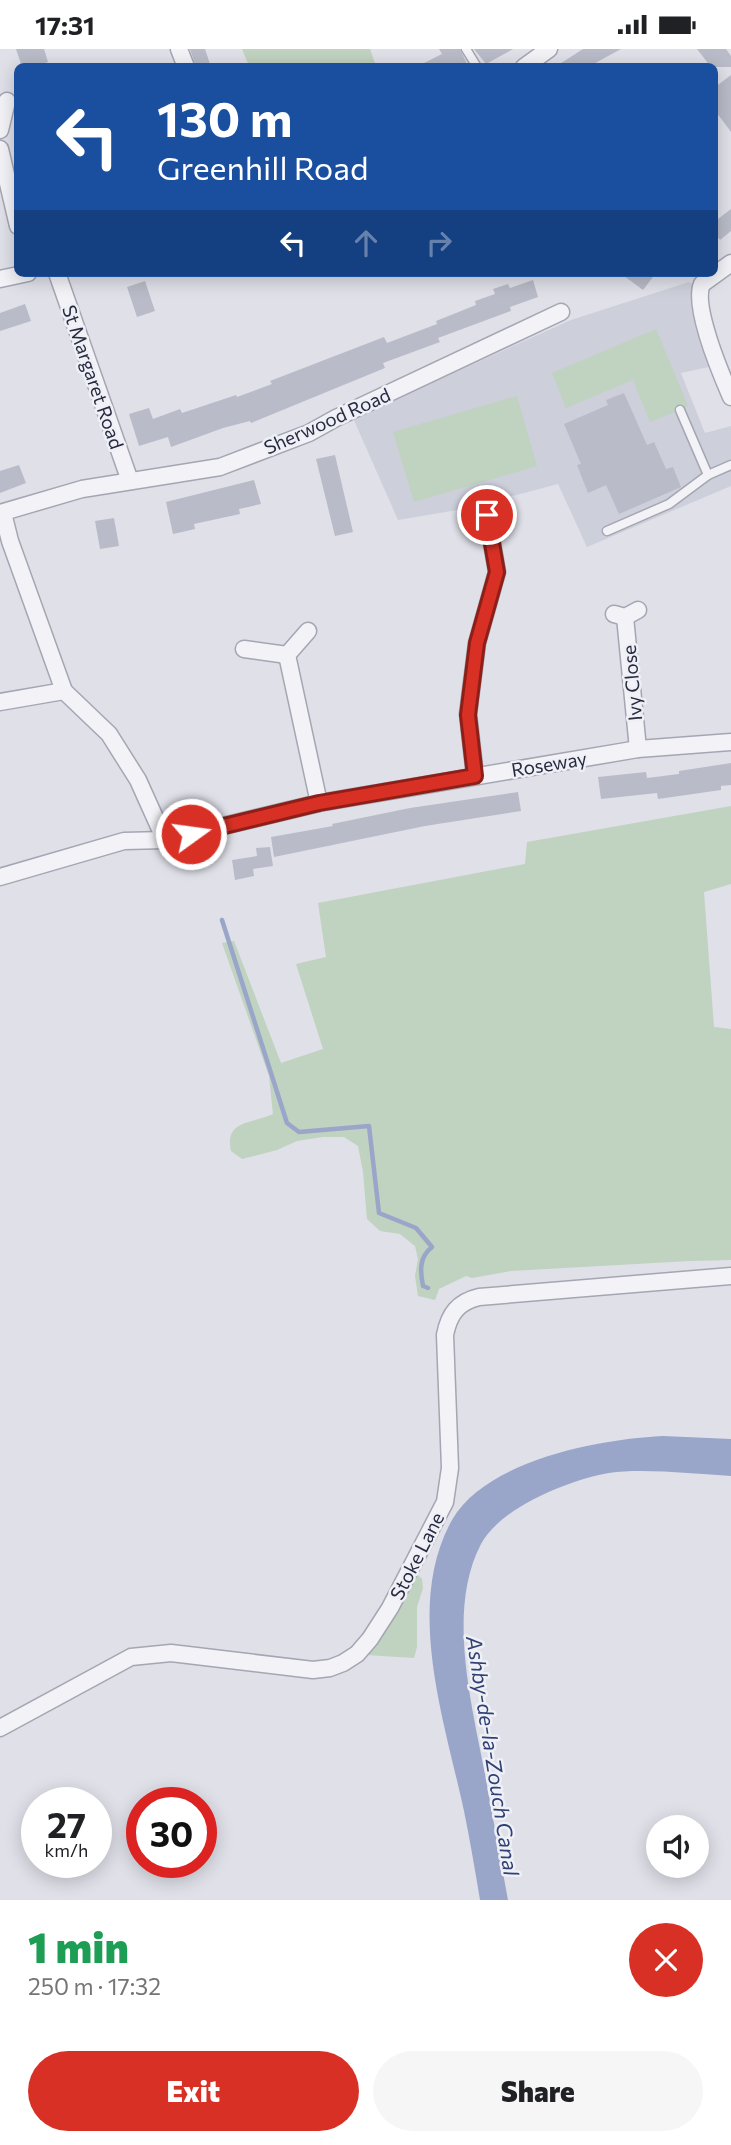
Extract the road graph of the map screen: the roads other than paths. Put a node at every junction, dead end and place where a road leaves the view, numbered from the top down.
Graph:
1 (549, 49) edge
2 (530, 63) edge
3 (7, 101) dead end
4 (0, 130) edge
5 (0, 149) edge
6 (14, 209) edge
7 (58, 277) edge
8 (709, 277) edge
9 (561, 312) dead end
10 (731, 397) edge
11 (680, 410) dead end
12 (731, 465) edge
13 (708, 475) junction
14 (130, 481) junction
15 (1, 513) edge
16 (487, 515) dead end
17 (607, 531) dead end
18 (626, 614) dead end
19 (308, 631) dead end
20 (244, 649) dead end
21 (287, 655) junction
22 (64, 691) junction
23 (0, 702) edge
24 (731, 742) edge
25 (638, 749) junction
26 (475, 776) junction
27 (319, 803) junction
28 (165, 840) junction
29 (0, 877) edge
30 (731, 1276) edge
31 (0, 1728) edge

1 - 2 street
3 - 4 street
5 - 6 street
7 - 14 street, St Margaret Road
8 - 10 street
9 - 14 street, Sherwood Road
11 - 13 lane
12 - 13 lane
13 - 17 lane
14 - 15 street, Sherwood Road
15 - 22 street
16 - 26 street
18 - 25 street, Ivy Close
19 - 21 street
20 - 21 street
21 - 27 street
22 - 23 street
22 - 28 street
24 - 25 street, Roseway
25 - 26 street, Roseway
26 - 27 street, Roseway
27 - 28 street, Roseway
28 - 29 street, Roseway
30 - 31 street, Stoke Lane

